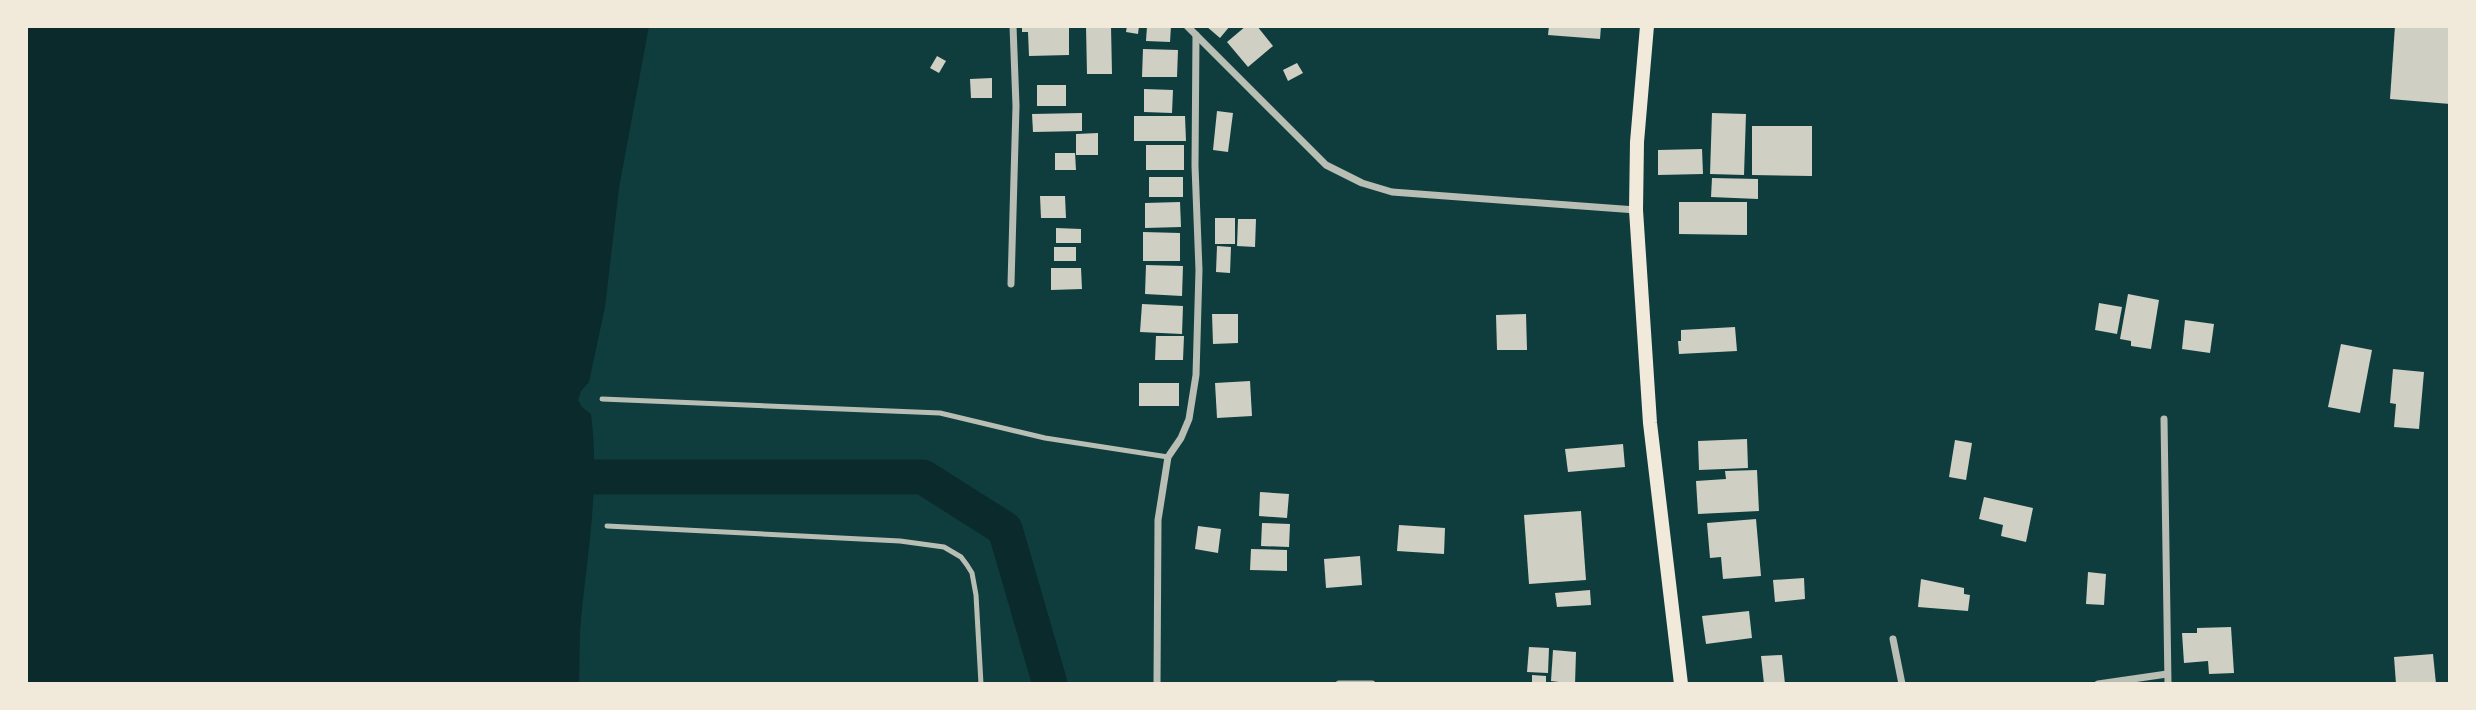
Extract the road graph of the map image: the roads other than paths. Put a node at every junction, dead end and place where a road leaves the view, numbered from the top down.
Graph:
1 (1013, 26) edge
2 (1187, 26) edge
3 (1647, 26) edge
4 (1196, 35) junction
5 (1636, 210) junction
6 (1011, 284) dead end
7 (602, 399) dead end
8 (2164, 419) dead end
9 (1168, 457) junction
10 (607, 526) dead end
11 (1893, 639) dead end
12 (2167, 674) junction
13 (981, 684) edge
14 (1157, 684) edge
15 (1339, 684) edge
16 (1371, 684) edge
17 (1681, 684) edge
18 (1902, 684) edge
19 (2098, 684) edge
20 (2168, 684) edge

1 - 6 street
2 - 4 street
3 - 5 main road
4 - 5 street
4 - 9 street
5 - 17 main road
7 - 9 lane
8 - 12 street
9 - 14 street
10 - 13 lane
11 - 18 street
12 - 19 street
12 - 20 street
15 - 16 street

